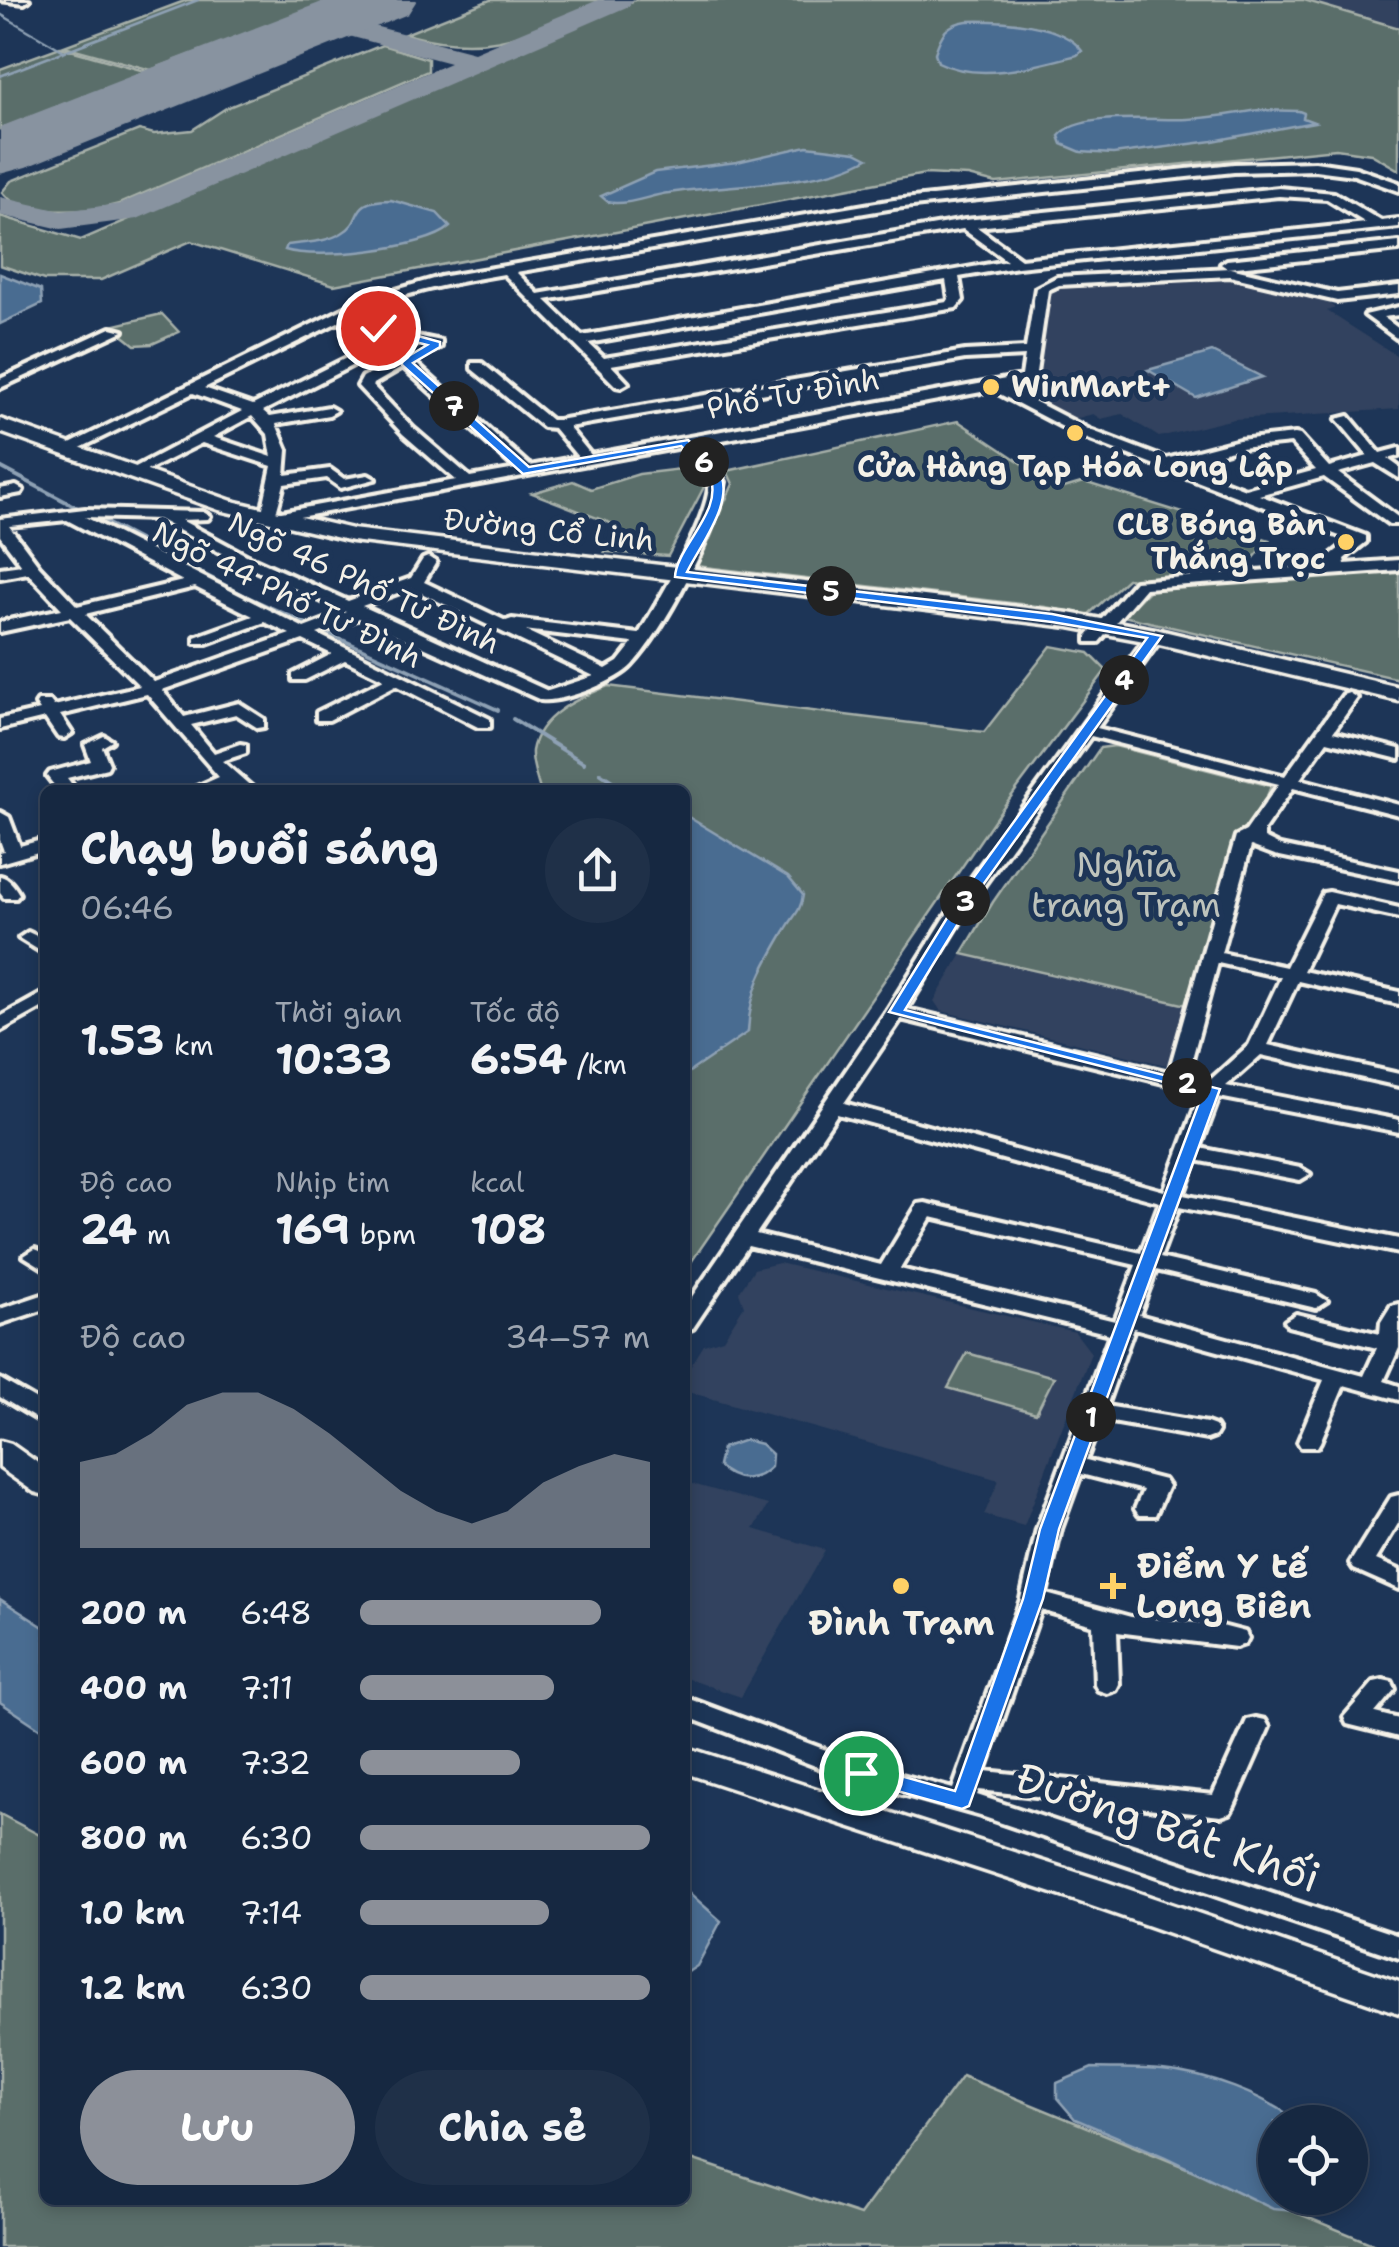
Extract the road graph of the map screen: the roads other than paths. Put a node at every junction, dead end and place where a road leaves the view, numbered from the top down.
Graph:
1 (5, 0) edge
2 (24, 0) edge
3 (1399, 186) edge
4 (940, 198) junction
5 (921, 200) junction
6 (1399, 223) edge
7 (964, 225) junction
8 (1379, 225) junction
9 (1399, 246) edge
10 (1236, 263) junction
11 (1018, 264) junction
12 (506, 269) junction
13 (1249, 274) junction
14 (952, 276) junction
15 (1147, 276) junction
16 (1399, 290) edge
17 (535, 298) junction
18 (1399, 311) edge
19 (337, 317) junction
20 (116, 331) dead end
21 (396, 334) junction
22 (1399, 336) edge
23 (578, 340) junction
24 (1033, 352) junction
25 (406, 362) junction
26 (601, 363) junction
27 (477, 366) dead end
28 (0, 370) edge
29 (16, 376) junction
30 (620, 383) dead end
31 (0, 384) edge
32 (994, 385) junction
33 (191, 388) junction
34 (256, 411) junction
35 (329, 411) dead end
36 (1344, 420) dead end
37 (236, 421) junction
38 (270, 421) junction
39 (1286, 422) dead end
40 (558, 424) junction
41 (1, 430) edge
42 (202, 438) junction
43 (1295, 438) junction
44 (684, 442) junction
45 (67, 449) junction
46 (242, 452) junction
47 (1399, 452) edge
48 (1376, 457) junction
49 (588, 460) junction
50 (1164, 464) junction
51 (1324, 470) junction
52 (527, 471) junction
53 (131, 473) junction
54 (278, 473) junction
55 (1399, 474) edge
56 (368, 479) dead end
57 (468, 482) junction
58 (1242, 495) junction
59 (75, 514) junction
60 (161, 514) junction
61 (203, 516) junction
62 (1394, 517) edge
63 (270, 518) junction
64 (0, 524) edge
65 (1361, 539) junction
66 (2, 564) edge
67 (1399, 566) edge
68 (30, 568) junction
69 (1339, 569) junction
70 (422, 572) junction
71 (194, 583) junction
72 (675, 583) junction
73 (355, 608) junction
74 (73, 610) junction
75 (266, 616) junction
76 (493, 622) junction
77 (0, 628) edge
78 (314, 630) junction
79 (1098, 632) junction
80 (644, 639) junction
81 (201, 640) dead end
82 (1151, 642) junction
83 (346, 654) junction
84 (608, 676) junction
85 (300, 677) dead end
86 (398, 678) junction
87 (151, 688) junction
88 (1399, 694) edge
89 (1349, 698) junction
90 (46, 707) junction
91 (1399, 709) edge
92 (324, 716) dead end
93 (258, 723) dead end
94 (484, 723) dead end
95 (0, 724) edge
96 (182, 724) junction
97 (1087, 730) junction
98 (64, 732) dead end
99 (1323, 735) junction
100 (104, 741) dead end
101 (240, 750) dead end
102 (1399, 754) edge
103 (212, 758) junction
104 (229, 779) junction
105 (1290, 782) junction
106 (63, 785) edge
107 (213, 785) edge
108 (238, 785) edge
109 (1399, 810) edge
110 (0, 816) edge
111 (1245, 836) dead end
112 (40, 846) edge
113 (7, 856) edge
114 (1399, 876) edge
115 (1399, 913) edge
116 (1211, 956) junction
117 (1292, 974) junction
118 (1399, 998) edge
119 (40, 1001) edge
120 (896, 1012) junction
121 (0, 1026) edge
122 (1257, 1048) junction
123 (1399, 1080) edge
124 (1176, 1081) junction
125 (1212, 1089) junction
126 (832, 1106) junction
127 (1399, 1126) edge
128 (1189, 1152) junction
129 (1300, 1174) dead end
130 (1171, 1199) junction
131 (743, 1238) junction
132 (1399, 1246) edge
133 (1148, 1263) junction
134 (887, 1273) junction
135 (1316, 1301) dead end
136 (40, 1303) edge
137 (1399, 1311) edge
138 (690, 1316) edge
139 (0, 1318) edge
140 (1296, 1321) dead end
141 (1125, 1324) junction
142 (1390, 1344) junction
143 (1338, 1376) junction
144 (1371, 1385) junction
145 (0, 1386) edge
146 (1399, 1393) edge
147 (1093, 1411) junction
148 (40, 1413) edge
149 (1208, 1432) dead end
150 (1308, 1442) dead end
151 (0, 1452) edge
152 (1073, 1464) junction
153 (40, 1480) edge
154 (1399, 1502) edge
155 (1148, 1509) dead end
156 (1399, 1580) edge
157 (1033, 1599) junction
158 (1105, 1620) junction
159 (1236, 1638) dead end
160 (1107, 1684) dead end
161 (1383, 1689) dead end
162 (690, 1708) edge
163 (1256, 1727) dead end
164 (1399, 1728) edge
165 (690, 1741) edge
166 (690, 1762) edge
167 (774, 1789) junction
168 (966, 1790) junction
169 (1399, 1947) edge
170 (1399, 1998) edge

1 - 2 street
3 - 4 street
4 - 5 street
4 - 7 street
5 - 7 street
5 - 12 street
6 - 8 street
7 - 8 street
7 - 11 street
7 - 17 street
8 - 11 street
9 - 10 street
10 - 13 street
10 - 15 street
11 - 14 street
12 - 17 street
12 - 19 street
13 - 15 street
13 - 16 street
14 - 23 street
14 - 26 street
15 - 24 street
17 - 23 street
18 - 22 street
19 - 21 street
19 - 33 street
20 - 29 street
21 - 25 street
21 - 34 street
23 - 26 street
24 - 32 street, Phố Tư Đình
24 - 40 street
25 - 52 street
25 - 57 street
26 - 30 street
27 - 40 street
28 - 29 street
29 - 31 street
32 - 44 street, Phố Tư Đình
32 - 50 street
33 - 34 street
33 - 45 street
34 - 37 street
34 - 38 street
35 - 38 street
36 - 48 street
37 - 42 street
37 - 46 street
38 - 54 street
39 - 43 street
40 - 49 street
41 - 45 main road, Đường Cổ Linh
41 - 61 main road, Đường Cổ Linh
42 - 46 street
42 - 53 street
43 - 50 street
43 - 51 street
44 - 49 street, Phố Tư Đình
44 - 72 street
45 - 53 main road, Đường Cổ Linh
46 - 54 street
47 - 48 street
48 - 51 street
48 - 55 street
49 - 52 street, Phố Tư Đình
50 - 58 street
51 - 58 street
51 - 62 street
52 - 57 street, Phố Tư Đình
53 - 63 main road, Đường Cổ Linh
54 - 56 street
54 - 63 street
57 - 63 street, Phố Tư Đình
58 - 65 street
59 - 60 street
59 - 64 street
59 - 71 street, Ngõ 44 Phố Tư Đình
60 - 61 street
60 - 73 street, Ngõ 46 Phố Tư Đình
61 - 70 main road, Đường Cổ Linh
62 - 65 street
63 - 72 main road, Đường Cổ Linh
64 - 68 street
65 - 69 street
66 - 68 street
67 - 69 street
68 - 74 street
69 - 79 street
70 - 72 main road, Đường Cổ Linh
70 - 73 street
70 - 76 street
71 - 74 street
71 - 75 street, Ngõ 44 Phố Tư Đình
72 - 79 main road, Đường Cổ Linh
72 - 80 street
73 - 78 street
73 - 84 street, Ngõ 46 Phố Tư Đình
74 - 77 street
74 - 87 street
75 - 78 street, Ngõ 44 Phố Tư Đình
75 - 81 street
76 - 80 street
76 - 84 street
78 - 83 street, Ngõ 44 Phố Tư Đình
78 - 87 street
79 - 82 main road, Đường Cổ Linh
80 - 84 street
82 - 88 main road, Đường Cổ Linh
82 - 89 main road, Đường Cổ Linh
82 - 97 street
83 - 85 street
83 - 86 street, Ngõ 44 Phố Tư Đình
86 - 92 street
86 - 94 street, Ngõ 44 Phố Tư Đình
87 - 90 street
87 - 96 street
89 - 91 main road, Đường Cổ Linh
89 - 99 street
90 - 95 street
90 - 98 street
93 - 96 street
96 - 103 street
97 - 105 street
97 - 120 street
99 - 102 street
99 - 105 street
100 - 106 street
101 - 103 street
103 - 104 street
104 - 107 street
104 - 108 street
105 - 109 street
105 - 114 street
110 - 113 street
111 - 116 street
112 - 113 street
115 - 117 street
116 - 117 street
116 - 124 street
117 - 118 street
117 - 122 street
119 - 121 street
120 - 124 street
120 - 126 street
122 - 123 street
122 - 125 street
124 - 125 street
125 - 127 street
125 - 128 street
126 - 130 street
126 - 131 street
128 - 129 street
128 - 130 street
130 - 132 street
130 - 133 street
131 - 134 street
131 - 138 street
133 - 134 street
133 - 135 street
133 - 141 street
134 - 141 street
136 - 139 street
137 - 142 street
140 - 142 street
141 - 143 street
141 - 147 street
142 - 144 street
143 - 144 street
143 - 150 street
144 - 146 street
145 - 148 street
147 - 149 street
147 - 152 street
151 - 153 main road
152 - 155 street
152 - 157 street
154 - 156 street
157 - 158 street
157 - 168 street
158 - 159 street
158 - 160 street
161 - 164 street
162 - 168 street, Đường Bát Khối
163 - 168 street
165 - 167 main road
166 - 167 main road
167 - 170 main road
168 - 169 street, Đường Bát Khối

